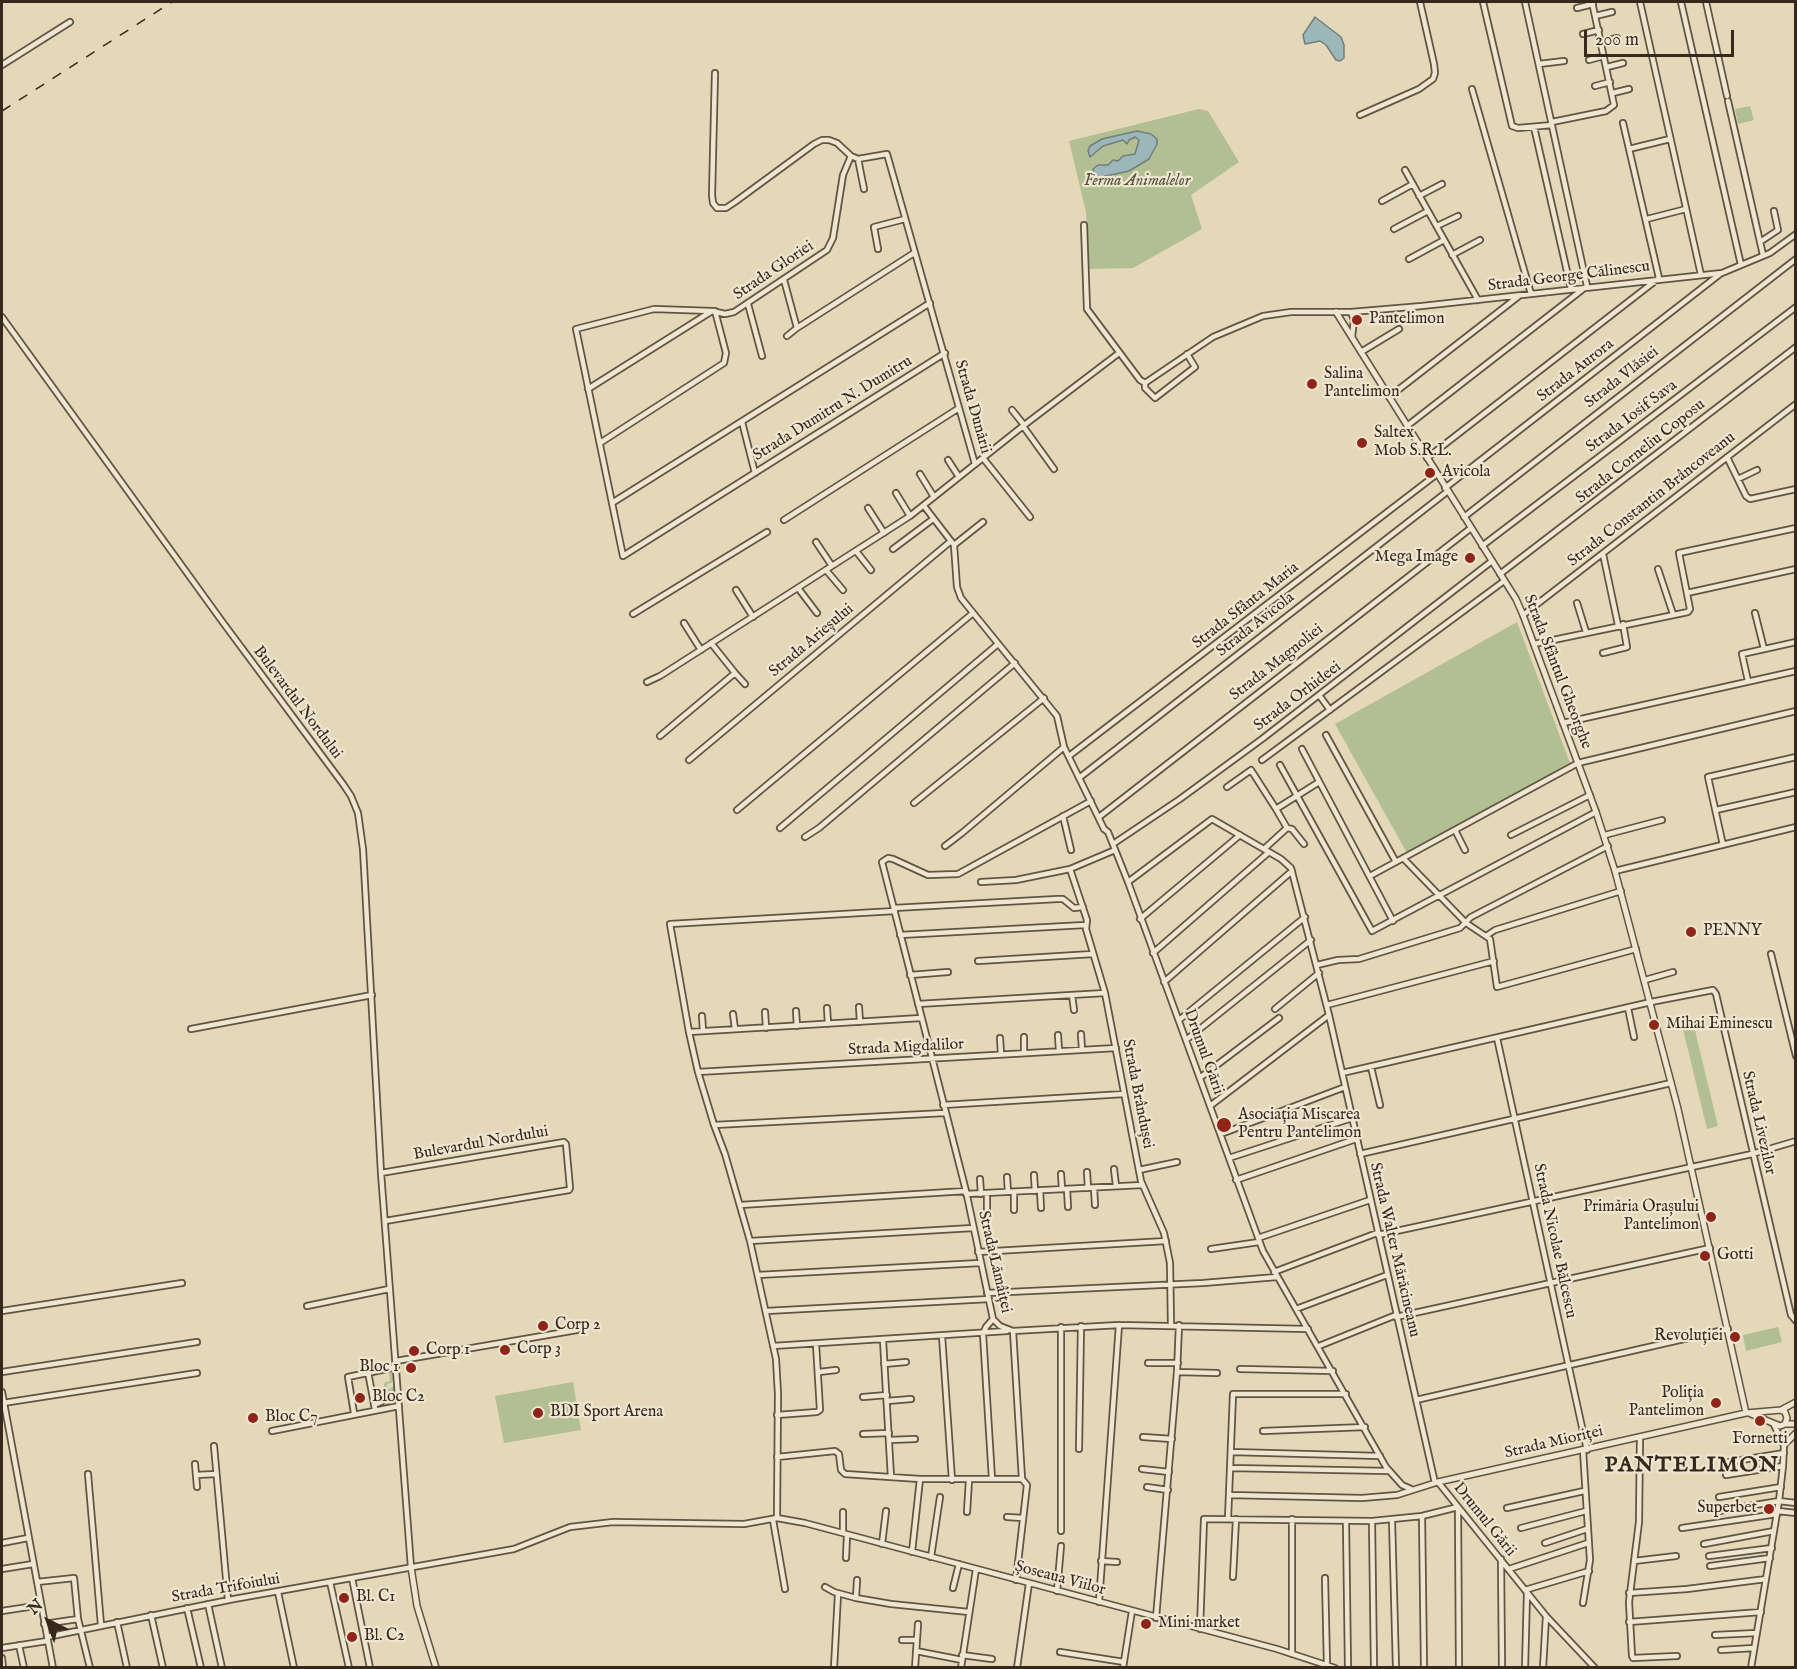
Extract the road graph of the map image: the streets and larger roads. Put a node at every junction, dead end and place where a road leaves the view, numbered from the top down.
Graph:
1 (1420, 2) edge
2 (1483, 2) edge
3 (1525, 2) edge
4 (1640, 2) edge
5 (1681, 2) edge
6 (1706, 2) edge
7 (1592, 3) edge
8 (1577, 8) dead end
9 (1612, 12) dead end
10 (1595, 16) junction
11 (70, 22) dead end
12 (1599, 30) junction
13 (1583, 34) dead end
14 (1617, 38) dead end
15 (1601, 42) junction
16 (1604, 56) junction
17 (1589, 60) dead end
18 (1564, 61) dead end
19 (1623, 63) dead end
20 (1539, 64) junction
21 (2, 65) edge
22 (1607, 67) junction
23 (715, 73) dead end
24 (1610, 82) junction
25 (1595, 86) dead end
26 (1472, 89) dead end
27 (1629, 89) dead end
28 (1613, 93) junction
29 (1360, 115) dead end
30 (1552, 123) junction
31 (1623, 123) dead end
32 (1534, 127) junction
33 (1670, 139) junction
34 (1629, 149) junction
35 (851, 156) junction
36 (858, 159) junction
37 (1405, 171) dead end
38 (1413, 184) junction
39 (1442, 184) dead end
40 (864, 189) dead end
41 (1419, 196) junction
42 (1382, 201) dead end
43 (1686, 210) junction
44 (1428, 211) junction
45 (1774, 211) dead end
46 (1458, 216) dead end
47 (905, 219) junction
48 (1647, 219) junction
49 (1084, 225) dead end
50 (1437, 226) junction
51 (1394, 229) dead end
52 (1796, 234) edge
53 (1444, 240) junction
54 (1480, 240) dead end
55 (1760, 242) junction
56 (878, 249) dead end
57 (914, 253) junction
58 (1452, 255) junction
59 (1763, 255) junction
60 (1796, 259) edge
61 (1409, 260) dead end
62 (1741, 265) junction
63 (1722, 273) junction
64 (1701, 275) junction
65 (1659, 278) junction
66 (784, 280) junction
67 (1587, 286) junction
68 (1571, 289) junction
69 (1531, 294) junction
70 (1519, 296) junction
71 (1478, 300) junction
72 (930, 303) junction
73 (748, 304) junction
74 (1796, 307) edge
75 (714, 311) junction
76 (1336, 312) junction
77 (1351, 312) junction
78 (2, 317) edge
79 (797, 328) junction
80 (1399, 329) dead end
81 (787, 336) dead end
82 (1352, 338) junction
83 (1796, 347) edge
84 (1361, 352) junction
85 (945, 353) junction
86 (1119, 353) junction
87 (1187, 354) junction
88 (762, 356) dead end
89 (1145, 383) junction
90 (588, 389) junction
91 (1389, 397) junction
92 (1796, 404) edge
93 (959, 408) junction
94 (1012, 410) dead end
95 (742, 422) junction
96 (1024, 426) junction
97 (1407, 426) junction
98 (600, 443) junction
99 (1727, 457) junction
100 (983, 458) junction
101 (1427, 458) junction
102 (948, 460) dead end
103 (975, 464) junction
104 (1054, 469) dead end
105 (1757, 470) dead end
106 (755, 473) junction
107 (920, 474) dead end
108 (1437, 474) junction
109 (959, 477) junction
110 (1738, 479) junction
111 (1446, 489) junction
112 (1796, 489) edge
113 (896, 493) dead end
114 (934, 497) junction
115 (612, 503) junction
116 (924, 506) junction
117 (868, 508) dead end
118 (910, 516) junction
119 (1030, 517) dead end
120 (1464, 517) junction
121 (933, 519) junction
122 (784, 520) dead end
123 (983, 522) dead end
124 (1471, 528) junction
125 (1796, 528) edge
126 (767, 532) dead end
127 (884, 533) junction
128 (816, 542) dead end
129 (952, 543) junction
130 (1482, 546) junction
131 (893, 549) dead end
132 (856, 551) junction
133 (1603, 554) junction
134 (1492, 561) junction
135 (832, 566) junction
136 (1658, 569) dead end
137 (1796, 569) edge
138 (826, 570) junction
139 (871, 570) dead end
140 (1500, 574) junction
141 (1504, 580) junction
142 (798, 588) junction
143 (736, 590) dead end
144 (843, 590) dead end
145 (1687, 593) junction
146 (1577, 603) dead end
147 (817, 613) dead end
148 (973, 613) junction
149 (1755, 613) dead end
150 (633, 614) dead end
151 (1673, 614) junction
152 (1523, 615) junction
153 (753, 617) junction
154 (684, 623) dead end
155 (1620, 625) junction
156 (1586, 632) junction
157 (1796, 642) edge
158 (711, 643) junction
159 (998, 644) junction
160 (1534, 644) junction
161 (1764, 649) junction
162 (701, 650) junction
163 (1603, 652) dead end
164 (1015, 663) junction
165 (1796, 671) edge
166 (735, 673) junction
167 (1748, 681) junction
168 (647, 682) dead end
169 (745, 684) dead end
170 (1319, 695) junction
171 (1044, 698) junction
172 (1330, 710) junction
173 (1796, 711) edge
174 (1563, 723) junction
175 (1326, 735) dead end
176 (660, 736) dead end
177 (1064, 747) junction
178 (1302, 749) dead end
179 (1068, 756) junction
180 (1796, 757) edge
181 (689, 760) dead end
182 (1262, 760) dead end
183 (1578, 763) junction
184 (1281, 765) dead end
185 (1079, 778) junction
186 (1319, 782) junction
187 (1227, 787) dead end
188 (1796, 792) edge
189 (1297, 795) junction
190 (1590, 795) junction
191 (1091, 801) junction
192 (914, 803) dead end
193 (1276, 809) junction
194 (737, 810) dead end
195 (1716, 810) junction
196 (1596, 812) junction
197 (1064, 816) junction
198 (1099, 818) junction
199 (1662, 820) dead end
200 (1796, 827) edge
201 (780, 828) dead end
202 (1287, 828) junction
203 (1455, 830) junction
204 (1240, 835) junction
205 (1511, 835) dead end
206 (1605, 835) junction
207 (805, 837) dead end
208 (1113, 844) junction
209 (1304, 844) dead end
210 (1723, 845) junction
211 (945, 846) dead end
212 (1608, 846) junction
213 (1263, 849) junction
214 (1071, 850) dead end
215 (1115, 850) junction
216 (1465, 850) dead end
217 (1269, 852) junction
218 (1403, 858) junction
219 (1396, 862) junction
220 (1070, 868) junction
221 (1616, 870) junction
222 (1292, 871) junction
223 (1370, 876) junction
224 (981, 882) dead end
225 (1128, 882) junction
226 (1621, 891) junction
227 (1440, 896) junction
228 (1083, 907) junction
229 (894, 909) junction
230 (1305, 916) junction
231 (1140, 919) junction
232 (1393, 921) junction
233 (1466, 923) junction
234 (1085, 925) junction
235 (900, 936) junction
236 (1486, 936) junction
237 (1311, 940) junction
238 (1636, 948) junction
239 (1153, 953) junction
240 (1093, 954) junction
241 (1771, 954) dead end
242 (1494, 961) junction
243 (978, 962) dead end
244 (1317, 965) junction
245 (948, 972) dead end
246 (1674, 972) dead end
247 (1319, 973) junction
248 (910, 975) junction
249 (1645, 980) junction
250 (1164, 982) junction
251 (1105, 993) junction
252 (372, 995) junction
253 (1072, 995) junction
254 (1651, 1002) junction
255 (918, 1004) junction
256 (1327, 1005) junction
257 (859, 1007) dead end
258 (827, 1008) dead end
259 (1628, 1008) junction
260 (1275, 1009) dead end
261 (1074, 1010) dead end
262 (796, 1011) dead end
263 (765, 1012) dead end
264 (733, 1014) dead end
265 (1329, 1015) junction
266 (702, 1016) dead end
267 (921, 1018) junction
268 (1279, 1018) dead end
269 (1179, 1020) junction
270 (860, 1022) junction
271 (828, 1024) junction
272 (797, 1026) junction
273 (766, 1028) junction
274 (191, 1029) dead end
275 (735, 1029) junction
276 (703, 1031) junction
277 (689, 1032) junction
278 (1081, 1034) dead end
279 (1058, 1035) dead end
280 (1024, 1037) dead end
281 (1634, 1037) dead end
282 (1000, 1038) dead end
283 (1497, 1038) junction
284 (1186, 1040) junction
285 (1116, 1048) junction
286 (1082, 1050) junction
287 (1059, 1051) junction
288 (1024, 1053) junction
289 (1001, 1054) junction
290 (1796, 1056) edge
291 (931, 1058) junction
292 (1371, 1067) junction
293 (698, 1072) junction
294 (1342, 1073) junction
295 (1201, 1077) junction
296 (1671, 1083) junction
297 (1345, 1087) junction
298 (1124, 1094) junction
299 (943, 1105) junction
300 (1380, 1105) dead end
301 (1210, 1106) junction
302 (945, 1113) junction
303 (1352, 1118) junction
304 (1515, 1119) junction
305 (714, 1125) junction
306 (1221, 1134) junction
307 (1356, 1139) junction
308 (1796, 1141) edge
309 (1360, 1154) junction
310 (1752, 1154) junction
311 (1229, 1158) junction
312 (1177, 1162) dead end
313 (1691, 1166) junction
314 (1114, 1169) dead end
315 (1139, 1170) junction
316 (1088, 1172) dead end
317 (381, 1173) junction
318 (1061, 1174) dead end
319 (1034, 1175) dead end
320 (1007, 1177) dead end
321 (980, 1179) dead end
322 (1236, 1180) junction
323 (1142, 1185) junction
324 (1116, 1186) junction
325 (1091, 1188) junction
326 (1064, 1189) junction
327 (1038, 1191) junction
328 (1011, 1192) junction
329 (966, 1193) junction
330 (984, 1194) junction
331 (1370, 1200) junction
332 (1532, 1200) junction
333 (740, 1205) junction
334 (1095, 1205) dead end
335 (1068, 1207) dead end
336 (1041, 1208) dead end
337 (987, 1209) dead end
338 (1014, 1210) dead end
339 (385, 1221) junction
340 (973, 1228) junction
341 (1378, 1234) junction
342 (1258, 1240) junction
343 (750, 1241) junction
344 (1166, 1241) junction
345 (1710, 1248) junction
346 (1211, 1249) dead end
347 (978, 1252) junction
348 (980, 1263) junction
349 (1276, 1274) junction
350 (758, 1275) junction
351 (1387, 1275) junction
352 (182, 1283) dead end
353 (1551, 1283) junction
354 (1171, 1284) junction
355 (389, 1289) junction
356 (987, 1293) junction
357 (989, 1299) junction
358 (307, 1306) dead end
359 (1296, 1309) junction
360 (2, 1311) edge
361 (766, 1311) junction
362 (1396, 1316) junction
363 (993, 1319) junction
364 (1796, 1321) edge
365 (1119, 1325) junction
366 (1171, 1325) junction
367 (1179, 1325) junction
368 (1082, 1326) junction
369 (1061, 1327) junction
370 (1308, 1329) junction
371 (1728, 1329) junction
372 (577, 1330) dead end
373 (1013, 1331) junction
374 (983, 1334) junction
375 (942, 1336) junction
376 (883, 1340) junction
377 (197, 1342) dead end
378 (816, 1344) junction
379 (773, 1346) junction
380 (1318, 1346) junction
381 (906, 1362) dead end
382 (1178, 1363) junction
383 (396, 1364) junction
384 (884, 1364) junction
385 (1148, 1364) dead end
386 (1569, 1366) junction
387 (1240, 1369) dead end
388 (836, 1370) dead end
389 (1333, 1371) junction
390 (2, 1372) edge
391 (368, 1372) junction
392 (819, 1372) junction
393 (1178, 1372) junction
394 (197, 1373) dead end
395 (1218, 1373) dead end
396 (2, 1392) edge
397 (1346, 1394) junction
398 (886, 1395) junction
399 (863, 1397) dead end
400 (383, 1399) dead end
401 (911, 1399) dead end
402 (1416, 1400) junction
403 (887, 1401) junction
404 (1795, 1402) edge
405 (3, 1403) junction
406 (399, 1406) junction
407 (1782, 1412) junction
408 (354, 1413) dead end
409 (1746, 1413) junction
410 (777, 1415) junction
411 (1796, 1423) edge
412 (1773, 1424) junction
413 (1784, 1425) junction
414 (1365, 1427) junction
415 (272, 1431) dead end
416 (1263, 1431) dead end
417 (889, 1433) junction
418 (1796, 1433) edge
419 (863, 1434) dead end
420 (1143, 1437) dead end
421 (1640, 1437) junction
422 (1780, 1437) junction
423 (915, 1439) dead end
424 (1172, 1439) junction
425 (889, 1440) junction
426 (1784, 1445) junction
427 (214, 1446) dead end
428 (1080, 1449) dead end
429 (1585, 1450) junction
430 (1231, 1452) junction
431 (1784, 1453) junction
432 (1380, 1456) junction
433 (777, 1457) junction
434 (1723, 1463) dead end
435 (195, 1464) dead end
436 (1783, 1466) junction
437 (1230, 1468) junction
438 (1142, 1470) dead end
439 (1389, 1471) junction
440 (1169, 1472) junction
441 (88, 1474) dead end
442 (216, 1474) junction
443 (196, 1475) junction
444 (1726, 1475) dead end
445 (891, 1477) junction
446 (920, 1479) junction
447 (969, 1479) junction
448 (992, 1479) junction
449 (1022, 1479) junction
450 (952, 1480) junction
451 (1436, 1483) junction
452 (197, 1487) dead end
453 (1147, 1487) dead end
454 (1781, 1487) junction
455 (1411, 1489) junction
456 (1168, 1490) junction
457 (1584, 1491) junction
458 (1229, 1495) junction
459 (940, 1497) dead end
460 (1719, 1497) dead end
461 (1779, 1501) junction
462 (1796, 1503) edge
463 (1458, 1507) junction
464 (1507, 1508) dead end
465 (886, 1511) dead end
466 (1586, 1511) junction
467 (1719, 1511) dead end
468 (843, 1512) dead end
469 (967, 1512) dead end
470 (1777, 1513) junction
471 (1796, 1513) edge
472 (1422, 1516) junction
473 (1007, 1517) dead end
474 (1023, 1518) junction
475 (775, 1519) junction
476 (1228, 1519) junction
477 (1292, 1519) junction
478 (1236, 1520) junction
479 (1392, 1520) junction
480 (1372, 1521) junction
481 (1347, 1522) junction
482 (1521, 1528) dead end
483 (1682, 1528) dead end
484 (1587, 1529) junction
485 (1061, 1530) dead end
486 (1774, 1531) junction
487 (845, 1534) junction
488 (28, 1538) junction
489 (2, 1543) edge
490 (1545, 1543) dead end
491 (1588, 1543) junction
492 (882, 1544) junction
493 (1704, 1544) dead end
494 (1061, 1546) dead end
495 (1772, 1548) junction
496 (912, 1552) junction
497 (1709, 1556) dead end
498 (931, 1557) junction
499 (1676, 1557) dead end
500 (846, 1558) dead end
501 (1770, 1558) junction
502 (1501, 1559) junction
503 (1101, 1561) junction
504 (1634, 1561) junction
505 (1117, 1562) dead end
506 (33, 1564) junction
507 (959, 1564) junction
508 (1710, 1566) dead end
509 (411, 1567) junction
510 (2, 1569) edge
511 (976, 1569) junction
512 (1509, 1569) junction
513 (1589, 1571) junction
514 (1233, 1577) dead end
515 (352, 1578) junction
516 (1325, 1578) dead end
517 (1766, 1579) junction
518 (857, 1580) dead end
519 (1016, 1580) junction
520 (36, 1582) junction
521 (330, 1582) junction
522 (1029, 1583) junction
523 (825, 1587) dead end
524 (953, 1588) dead end
525 (785, 1589) dead end
526 (1057, 1591) junction
527 (1526, 1591) junction
528 (278, 1592) junction
529 (1629, 1593) junction
530 (838, 1594) junction
531 (856, 1598) junction
532 (228, 1600) junction
533 (1099, 1602) junction
534 (1583, 1603) dead end
535 (208, 1604) junction
536 (41, 1605) junction
537 (187, 1608) junction
538 (2, 1611) edge
539 (1132, 1611) junction
540 (969, 1612) junction
541 (1761, 1612) junction
542 (151, 1615) junction
543 (1546, 1616) junction
544 (1156, 1618) junction
545 (78, 1619) junction
546 (117, 1622) junction
547 (1629, 1622) junction
548 (44, 1624) junction
549 (918, 1624) dead end
550 (102, 1625) junction
551 (81, 1629) junction
552 (1200, 1629) junction
553 (1757, 1633) junction
554 (1715, 1635) dead end
555 (47, 1639) junction
556 (902, 1640) dead end
557 (917, 1640) junction
558 (19, 1645) junction
559 (2, 1648) edge
560 (1754, 1648) junction
561 (1721, 1650) dead end
562 (916, 1651) junction
563 (1060, 1652) dead end
564 (1292, 1654) junction
565 (1677, 1656) dead end
566 (962, 1657) junction
567 (2, 1659) edge
568 (992, 1659) dead end
569 (1587, 1660) junction
570 (1123, 1665) edge
571 (1317, 1665) edge
572 (1327, 1665) junction
573 (221, 1667) edge
574 (3, 1668) edge
575 (24, 1668) edge
576 (53, 1668) edge
577 (90, 1668) edge
578 (127, 1668) edge
579 (163, 1668) edge
580 (201, 1668) edge
581 (294, 1668) edge
582 (348, 1668) edge
583 (370, 1668) edge
584 (436, 1668) edge
585 (834, 1668) edge
586 (915, 1668) edge
587 (960, 1668) edge
588 (1017, 1668) edge
589 (1335, 1668) edge
590 (1348, 1668) edge
591 (1374, 1668) edge
592 (1396, 1668) edge
593 (1424, 1668) edge
594 (1460, 1668) edge
595 (1502, 1668) edge
596 (1525, 1668) edge
597 (1543, 1668) edge
598 (1586, 1668) edge
599 (1595, 1668) edge
600 (1751, 1668) edge

1 - 29 street
2 - 32 street
3 - 20 street
4 - 33 street
5 - 62 street
6 - 55 street
7 - 8 street
7 - 10 street
9 - 10 street
10 - 12 street
11 - 21 street
12 - 13 street
12 - 15 street
14 - 15 street
15 - 16 street
16 - 17 street
16 - 22 street
18 - 20 street
19 - 22 street
20 - 30 street
22 - 24 street
23 - 35 street
24 - 25 street
24 - 28 street
26 - 69 street
27 - 28 street
28 - 30 street
30 - 32 street
30 - 67 street
31 - 34 street
32 - 68 street
33 - 34 street
33 - 43 street
34 - 48 street
35 - 36 street
35 - 66 street, Strada Gloriei
36 - 40 street
36 - 47 street, Strada Dunării
37 - 38 street
38 - 41 street
38 - 42 street
39 - 41 street
41 - 44 street
43 - 48 street
43 - 64 street
44 - 50 street
44 - 51 street
45 - 55 street
46 - 50 street
47 - 56 street
47 - 57 street, Strada Dunării
48 - 65 street
49 - 86 street
50 - 53 street
52 - 59 street, Strada George Călinescu
53 - 58 street
53 - 61 street
54 - 58 street
55 - 59 street
57 - 72 street, Strada Dunării
57 - 79 street
58 - 71 street
59 - 62 street, Strada George Călinescu
60 - 120 street, Strada Vlăsiei
62 - 63 street, Strada George Călinescu
63 - 64 street, Strada George Călinescu
63 - 111 street, Strada Aurora
64 - 65 street, Strada George Călinescu
65 - 67 street, Strada George Călinescu
65 - 101 street
66 - 73 street, Strada Gloriei
66 - 79 street
67 - 68 street, Strada George Călinescu
67 - 97 street
68 - 69 street, Strada George Călinescu
69 - 70 street, Strada George Călinescu
70 - 71 street, Strada George Călinescu
70 - 91 street
71 - 77 street, Strada George Călinescu
72 - 85 street, Strada Dunării
72 - 95 street
73 - 75 street, Strada Gloriei
73 - 88 street
74 - 130 street, Strada Iosif Sava
75 - 90 street, Strada Gloriei
75 - 90 street
75 - 98 street
76 - 77 street, Strada George Călinescu
76 - 82 street, Strada Sfântul Gheorghe
76 - 87 street
77 - 82 street
78 - 252 street, Bulevardul Nordului
79 - 81 street
80 - 84 street
82 - 84 street, Strada Sfântul Gheorghe
83 - 140 street, Strada Corneliu Coposu
84 - 91 street, Strada Sfântul Gheorghe
85 - 93 street, Strada Dunării
85 - 106 street, Strada Dumitru N. Dumitru
86 - 89 street
86 - 96 street, Strada Dunării
87 - 89 street
87 - 89 street
90 - 98 street
91 - 97 street, Strada Sfântul Gheorghe
92 - 99 street, Strada Constantin Brâncoveanu
93 - 103 street, Strada Dunării
93 - 122 street
94 - 96 street
95 - 106 street, Strada Dumitru N. Dumitru
95 - 115 street
96 - 100 street, Strada Dunării
96 - 104 street
97 - 101 street, Strada Sfântul Gheorghe
98 - 115 street
99 - 110 street
99 - 133 street, Strada Constantin Brâncoveanu
100 - 103 street, Strada Dunării
100 - 119 street
101 - 108 street, Strada Sfântul Gheorghe
102 - 109 street
103 - 109 street
105 - 110 street
106 - 115 street
107 - 114 street
108 - 111 street, Strada Sfântul Gheorghe
108 - 179 street, Strada Sfânta Maria
109 - 114 street
110 - 112 street
111 - 120 street, Strada Sfântul Gheorghe
111 - 185 street, Strada Avicola
113 - 118 street
114 - 116 street
116 - 118 street
116 - 121 street
117 - 127 street
118 - 127 street
120 - 124 street, Strada Sfântul Gheorghe
121 - 129 street
121 - 131 street
123 - 129 street, Strada Arieșului
124 - 130 street, Strada Sfântul Gheorghe
124 - 198 street, Strada Magnoliei
125 - 145 street
126 - 150 street
127 - 132 street
128 - 135 street
129 - 148 street, Drumul Gării
129 - 181 street, Strada Arieșului
130 - 134 street, Strada Sfântul Gheorghe
132 - 135 street
132 - 139 street
133 - 152 street, Strada Constantin Brâncoveanu
133 - 155 street
134 - 140 street, Strada Sfântul Gheorghe
134 - 170 street, Strada Orhideei
135 - 138 street
136 - 151 street
137 - 145 street
138 - 142 street
138 - 144 street
140 - 141 street, Strada Sfântul Gheorghe
141 - 152 street, Strada Sfântul Gheorghe
141 - 172 street
142 - 147 street
142 - 153 street
143 - 153 street
145 - 151 street
146 - 156 street
148 - 159 street, Drumul Gării
148 - 194 street
149 - 161 street
151 - 155 street
152 - 160 street, Strada Sfântul Gheorghe
153 - 158 street
154 - 162 street
155 - 156 street
155 - 163 street
156 - 160 street
157 - 161 street
158 - 162 street
158 - 166 street
159 - 164 street, Drumul Gării
159 - 201 street
160 - 174 street, Strada Sfântul Gheorghe
161 - 167 street
162 - 168 street
164 - 171 street, Drumul Gării
164 - 207 street
165 - 167 street
166 - 169 street
166 - 176 street
167 - 174 street
170 - 172 street
170 - 208 street, Strada Orhideei
171 - 177 street, Drumul Gării
171 - 192 street
172 - 182 street
173 - 183 street
174 - 183 street, Strada Sfântul Gheorghe
175 - 219 street
177 - 179 street, Drumul Gării
177 - 211 street
178 - 186 street
179 - 185 street, Drumul Gării
180 - 195 street
183 - 190 street, Strada Sfântul Gheorghe
183 - 203 street
184 - 189 street
185 - 191 street, Drumul Gării
186 - 189 street
186 - 223 street
187 - 193 street
188 - 195 street
189 - 193 street
189 - 232 street
190 - 196 street, Strada Sfântul Gheorghe
190 - 205 street
191 - 197 street
191 - 198 street, Drumul Gării
193 - 202 street
195 - 210 street
196 - 206 street, Strada Sfântul Gheorghe
196 - 227 street
197 - 214 street
197 - 229 street, Strada Lămâiței
198 - 208 street, Drumul Gării
199 - 206 street
200 - 210 street
202 - 209 street
202 - 213 street
203 - 216 street
203 - 218 street
204 - 213 street
204 - 225 street
204 - 231 street
206 - 212 street, Strada Sfântul Gheorghe
208 - 215 street, Drumul Gării
210 - 221 street
212 - 221 street, Strada Sfântul Gheorghe
212 - 233 street
213 - 217 street
215 - 220 street
215 - 225 street, Drumul Gării
217 - 222 street
217 - 239 street
218 - 219 street
218 - 227 street
219 - 223 street
220 - 224 street
220 - 228 street, Strada Brândușei
221 - 226 street, Strada Sfântul Gheorghe
222 - 230 street, Strada Walter Mărăcineanu
222 - 250 street
223 - 232 street
225 - 231 street, Drumul Gării
226 - 236 street
226 - 238 street, Strada Sfântul Gheorghe
227 - 232 street
227 - 233 street
228 - 229 street
228 - 234 street, Strada Brândușei
229 - 235 street, Strada Lămâiței
229 - 277 street
230 - 237 street, Strada Walter Mărăcineanu
230 - 269 street
231 - 239 street, Drumul Gării
233 - 236 street
233 - 244 street
234 - 235 street
234 - 240 street, Strada Brândușei
235 - 248 street, Strada Lămâiței
236 - 242 street
237 - 244 street, Strada Walter Mărăcineanu
237 - 284 street
238 - 242 street
238 - 249 street, Strada Sfântul Gheorghe
239 - 250 street, Drumul Gării
240 - 243 street
240 - 251 street, Strada Brândușei
241 - 290 street
242 - 256 street
244 - 247 street, Strada Walter Mărăcineanu
245 - 248 street
246 - 249 street
247 - 256 street, Strada Walter Mărăcineanu
247 - 260 street
248 - 255 street, Strada Lămâiței
249 - 254 street, Strada Sfântul Gheorghe
250 - 269 street, Drumul Gării
251 - 253 street
251 - 285 street, Strada Brândușei
252 - 274 street
252 - 317 street, Bulevardul Nordului
253 - 255 street
253 - 261 street
254 - 259 street
254 - 296 street, Strada Sfântul Gheorghe
254 - 310 street, Strada Livezilor
255 - 267 street, Strada Lămâiței
256 - 265 street, Strada Walter Mărăcineanu
257 - 270 street
258 - 271 street
259 - 281 street
259 - 283 street
262 - 272 street
263 - 273 street
264 - 275 street
265 - 294 street, Strada Walter Mărăcineanu
265 - 301 street
266 - 276 street
267 - 270 street
267 - 291 street, Strada Lămâiței
268 - 295 street
269 - 284 street, Drumul Gării
270 - 271 street
271 - 272 street
272 - 273 street
273 - 275 street
275 - 276 street
276 - 277 street
277 - 293 street
278 - 286 street
279 - 287 street
280 - 288 street
282 - 289 street
283 - 292 street
283 - 304 street, Strada Nicolae Bălcescu
284 - 295 street, Drumul Gării
285 - 286 street, Strada Migdalilor
285 - 298 street, Strada Brândușei
286 - 287 street, Strada Migdalilor
287 - 288 street, Strada Migdalilor
288 - 289 street, Strada Migdalilor
289 - 291 street, Strada Migdalilor
291 - 293 street, Strada Migdalilor
291 - 299 street, Strada Lămâiței
292 - 294 street
292 - 300 street
293 - 305 street
294 - 297 street, Strada Walter Mărăcineanu
295 - 301 street, Drumul Gării
296 - 304 street
296 - 313 street, Strada Sfântul Gheorghe
297 - 303 street, Strada Walter Mărăcineanu
297 - 306 street
298 - 299 street
298 - 315 street, Strada Brândușei
299 - 302 street, Strada Lămâiței
301 - 306 street, Drumul Gării
302 - 305 street
302 - 329 street, Strada Lămâiței
303 - 307 street, Strada Walter Mărăcineanu
303 - 311 street
304 - 309 street
304 - 332 street, Strada Nicolae Bălcescu
305 - 333 street
306 - 311 street, Drumul Gării
307 - 309 street, Strada Walter Mărăcineanu
307 - 322 street
308 - 310 street
309 - 331 street, Strada Walter Mărăcineanu
310 - 313 street
310 - 364 street, Strada Livezilor
311 - 322 street, Drumul Gării
312 - 315 street
313 - 332 street
313 - 345 street, Strada Sfântul Gheorghe
314 - 324 street
315 - 323 street, Strada Brândușei
316 - 325 street
317 - 339 street, Bulevardul Nordului
317 - 339 street, Bulevardul Nordului
318 - 326 street
319 - 327 street
320 - 328 street
321 - 330 street
322 - 342 street, Drumul Gării
323 - 324 street
323 - 344 street, Strada Brândușei
324 - 325 street
325 - 326 street
325 - 334 street
326 - 327 street
326 - 335 street
327 - 328 street
327 - 336 street
328 - 330 street
328 - 338 street
329 - 330 street
329 - 333 street
329 - 340 street, Strada Lămâiței
330 - 337 street
331 - 341 street, Strada Walter Mărăcineanu
331 - 342 street
332 - 341 street
332 - 353 street, Strada Nicolae Bălcescu
333 - 343 street
339 - 355 street, Bulevardul Nordului
340 - 343 street
340 - 347 street, Strada Lămâiței
341 - 349 street
341 - 351 street, Strada Walter Mărăcineanu
342 - 346 street
342 - 349 street, Drumul Gării
343 - 350 street
344 - 347 street
344 - 354 street, Strada Brândușei
345 - 353 street
345 - 371 street, Strada Sfântul Gheorghe
347 - 348 street, Strada Lămâiței
348 - 350 street
348 - 356 street, Strada Lămâiței
349 - 354 street
349 - 359 street, Drumul Gării
350 - 361 street
351 - 359 street
351 - 362 street, Strada Walter Mărăcineanu
352 - 360 street
353 - 362 street
353 - 386 street, Strada Nicolae Bălcescu
354 - 356 street
354 - 366 street, Strada Brândușei
355 - 358 street
355 - 383 street, Bulevardul Nordului
356 - 357 street, Strada Lămâiței
357 - 361 street
357 - 363 street, Strada Lămâiței
359 - 370 street, Drumul Gării
361 - 379 street
362 - 380 street
362 - 402 street, Strada Walter Mărăcineanu
363 - 373 street, Strada Lămâiței
363 - 374 street
365 - 366 street, Strada Lămâiței
365 - 368 street, Strada Lămâiței
365 - 503 street
366 - 367 street, Strada Lămâiței
367 - 370 street, Strada Lămâiței
367 - 382 street
368 - 369 street, Strada Lămâiței
368 - 428 street
369 - 373 street, Strada Lămâiței
369 - 485 street
370 - 380 street, Drumul Gării
371 - 386 street
371 - 409 street, Strada Sfântul Gheorghe
372 - 383 street
373 - 374 street
373 - 449 street
374 - 375 street
374 - 448 street
375 - 376 street
375 - 450 street
376 - 378 street
376 - 384 street
377 - 390 street
378 - 379 street
378 - 392 street
379 - 410 street
380 - 389 street, Drumul Gării
381 - 384 street
382 - 385 street
382 - 393 street
383 - 391 street
383 - 406 street, Bulevardul Nordului
384 - 398 street
386 - 402 street
386 - 429 street, Strada Nicolae Bălcescu
387 - 389 street
388 - 392 street
389 - 397 street, Drumul Gării
391 - 400 street
391 - 408 street
392 - 410 street
393 - 395 street
393 - 424 street
394 - 405 street
396 - 405 street
397 - 414 street, Drumul Gării
397 - 430 street
398 - 399 street
398 - 403 street
401 - 403 street
402 - 451 street, Strada Walter Mărăcineanu
403 - 417 street
404 - 407 street, Strada Mioriței
405 - 488 street
406 - 415 street
406 - 509 street, Bulevardul Nordului
407 - 409 street, Strada Mioriței
407 - 411 street
407 - 412 street
407 - 413 street
409 - 412 street
409 - 421 street, Strada Mioriței
410 - 433 street
411 - 413 street
412 - 413 street
412 - 422 street
413 - 422 street
414 - 416 street
414 - 432 street, Drumul Gării
417 - 419 street
417 - 425 street
418 - 426 street
420 - 424 street
421 - 429 street, Strada Mioriței
421 - 504 street
422 - 426 street
423 - 425 street
424 - 440 street
425 - 445 street
426 - 431 street
427 - 442 street
429 - 451 street, Strada Mioriței
429 - 457 street, Strada Nicolae Bălcescu
430 - 432 street
430 - 437 street
431 - 434 street
431 - 436 street
432 - 439 street, Drumul Gării
433 - 445 street
433 - 475 street
435 - 443 street
436 - 444 street
436 - 454 street
437 - 439 street
437 - 458 street
438 - 440 street
439 - 455 street, Drumul Gării
440 - 456 street
441 - 550 street
442 - 443 street
442 - 532 street
443 - 452 street
445 - 446 street
446 - 450 street
446 - 496 street
447 - 448 street
447 - 450 street
447 - 469 street
448 - 449 street
449 - 474 street
451 - 455 street, Drumul Gării
451 - 463 street, Drumul Gării
453 - 456 street
454 - 460 street
454 - 461 street
455 - 458 street
456 - 544 street
457 - 464 street
457 - 466 street, Strada Nicolae Bălcescu
458 - 476 street
459 - 498 street
461 - 462 street
461 - 467 street
461 - 470 street
463 - 472 street
463 - 502 street, Drumul Gării
463 - 594 street
465 - 492 street
466 - 482 street
466 - 484 street, Strada Nicolae Bălcescu
468 - 487 street
470 - 471 street
470 - 483 street
470 - 486 street
472 - 479 street
472 - 593 street
473 - 474 street
474 - 519 street
475 - 487 street, Șoseaua Viilor
475 - 509 street, Strada Trifoiului
475 - 525 street
476 - 478 street
476 - 552 street
477 - 478 street
477 - 481 street
477 - 564 street
478 - 514 street
479 - 480 street
479 - 592 street
480 - 481 street
480 - 591 street
481 - 590 street
484 - 490 street
484 - 491 street, Strada Nicolae Bălcescu
486 - 493 street
486 - 495 street
487 - 492 street, Șoseaua Viilor
487 - 500 street
488 - 489 street
488 - 506 street
491 - 512 street
491 - 513 street, Strada Nicolae Bălcescu
492 - 496 street, Șoseaua Viilor
494 - 526 street
495 - 497 street
495 - 501 street
496 - 498 street, Șoseaua Viilor
498 - 507 street, Șoseaua Viilor
499 - 504 street
501 - 508 street
501 - 517 street
502 - 512 street, Drumul Gării
502 - 595 street
503 - 505 street
503 - 533 street
504 - 529 street
506 - 510 street
506 - 520 street
507 - 511 street, Șoseaua Viilor
507 - 524 street
509 - 515 street, Strada Trifoiului
509 - 584 street
511 - 519 street, Șoseaua Viilor
511 - 540 street
512 - 527 street, Drumul Gării
513 - 527 street
513 - 534 street, Strada Nicolae Bălcescu
515 - 521 street, Strada Trifoiului
515 - 583 street
516 - 572 street
517 - 529 street
517 - 541 street
518 - 531 street
519 - 522 street, Șoseaua Viilor
520 - 536 street
520 - 545 street
521 - 528 street, Strada Trifoiului
521 - 582 street
522 - 526 street, Șoseaua Viilor
522 - 588 street
523 - 530 street
526 - 533 street, Șoseaua Viilor
527 - 543 street, Drumul Gării
527 - 596 street
528 - 532 street, Strada Trifoiului
528 - 581 street
529 - 547 street
530 - 531 street
530 - 585 street
531 - 540 street
532 - 535 street, Strada Trifoiului
533 - 539 street, Șoseaua Viilor
535 - 537 street, Strada Trifoiului
535 - 573 street
536 - 538 street
536 - 548 street
537 - 542 street, Strada Trifoiului
537 - 580 street
539 - 544 street, Șoseaua Viilor
539 - 570 street
540 - 566 street
541 - 547 street
541 - 553 street
542 - 546 street, Strada Trifoiului
542 - 579 street
543 - 569 street, Drumul Gării
543 - 597 street
544 - 552 street, Șoseaua Viilor
545 - 548 street
545 - 551 street
546 - 550 street, Strada Trifoiului
546 - 578 street
547 - 565 street
548 - 555 street
549 - 557 street
550 - 551 street, Strada Trifoiului
551 - 555 street, Strada Trifoiului
551 - 577 street
552 - 564 street, Șoseaua Viilor
553 - 554 street
553 - 560 street
555 - 558 street, Strada Trifoiului
555 - 576 street
556 - 557 street
557 - 562 street
558 - 559 street, Strada Trifoiului
558 - 575 street
560 - 561 street
560 - 600 street
562 - 566 street
562 - 586 street
563 - 570 street
564 - 571 street, Șoseaua Viilor
566 - 568 street
566 - 587 street
567 - 574 street
569 - 598 street
569 - 599 street, Drumul Gării
571 - 572 street, Șoseaua Viilor
572 - 589 street, Șoseaua Viilor

